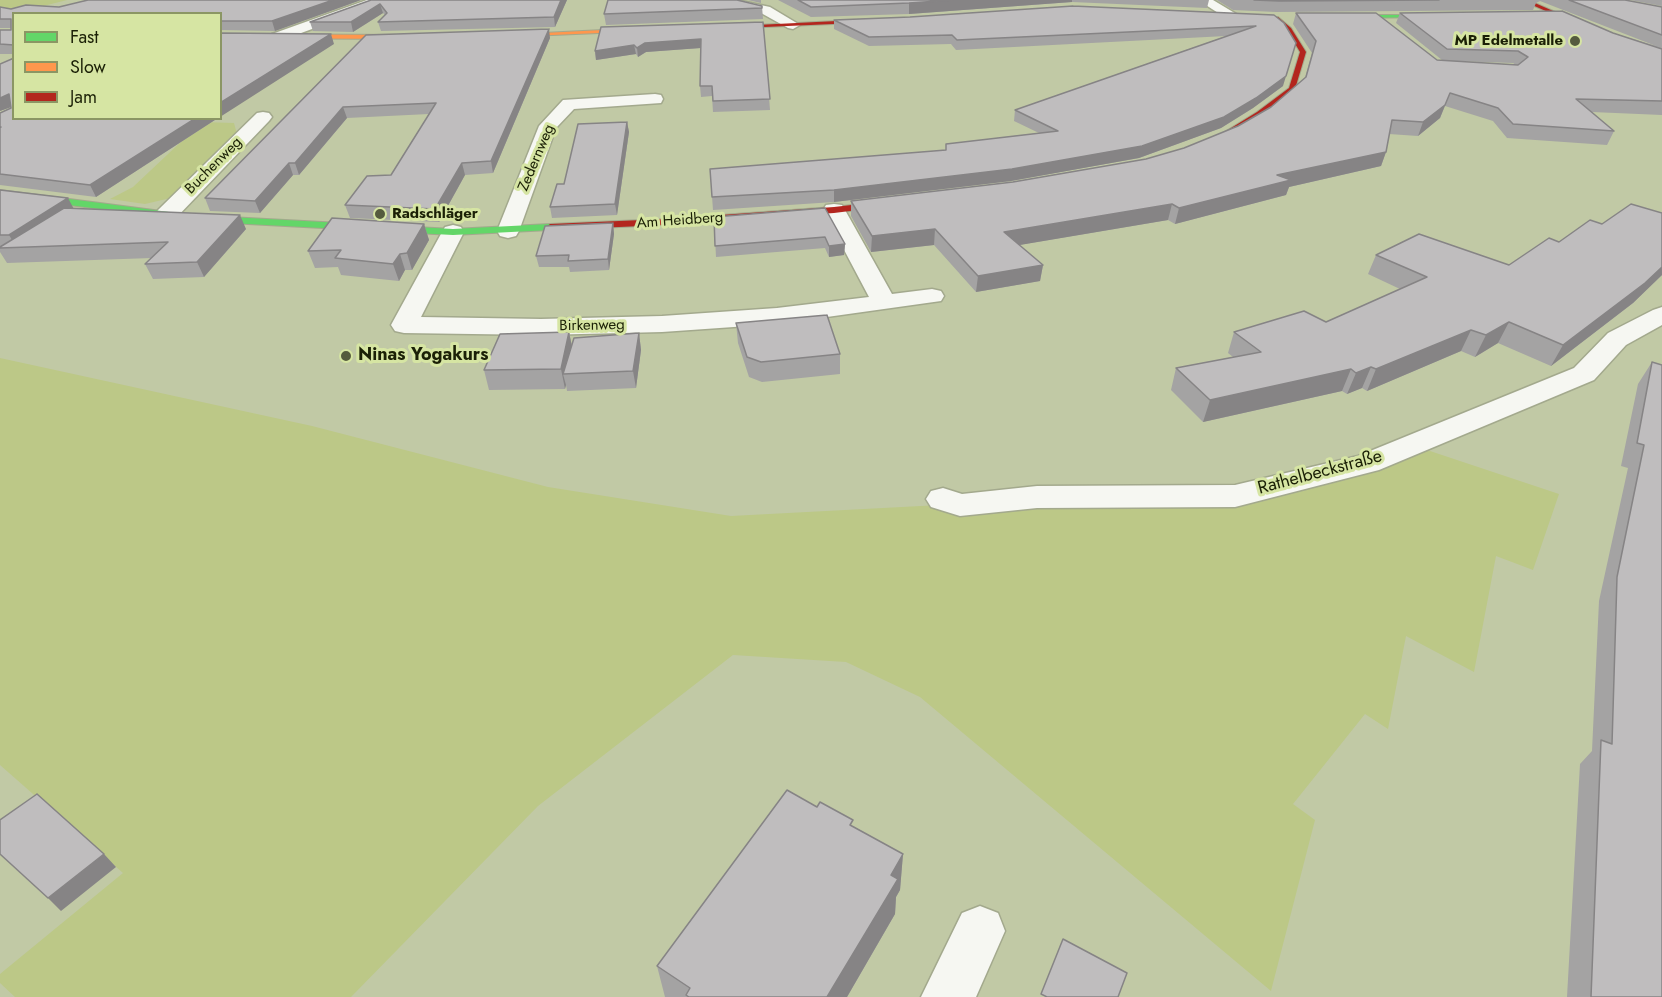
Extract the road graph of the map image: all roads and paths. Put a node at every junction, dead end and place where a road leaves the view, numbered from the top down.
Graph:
1 (379, 0) edge
2 (720, 0) edge
3 (1204, 0) edge
4 (1524, 0) edge
5 (1200, 14) edge
6 (1231, 15) junction
7 (1525, 16) edge
8 (1559, 16) junction
9 (1321, 17) edge
10 (1376, 17) junction
11 (1456, 17) edge
12 (1276, 18) junction
13 (1298, 18) edge
14 (888, 21) edge
15 (793, 25) junction
16 (699, 28) edge
17 (652, 30) edge
18 (1394, 32) edge
19 (491, 35) edge
20 (222, 36) edge
21 (425, 36) edge
22 (277, 37) junction
23 (1662, 56) edge
24 (655, 99) dead end
25 (263, 117) dead end
26 (1217, 138) edge
27 (0, 193) edge
28 (905, 202) edge
29 (834, 210) junction
30 (166, 215) junction
31 (508, 231) junction
32 (453, 232) junction
33 (932, 296) dead end
34 (884, 303) junction
35 (1662, 315) edge
36 (943, 499) dead end
37 (980, 931) dead end
38 (948, 997) edge

1 - 22 street
2 - 15 street
3 - 6 street
4 - 8 street
5 - 6 street
6 - 12 street
7 - 8 street
8 - 23 street
9 - 10 street
10 - 11 street
10 - 18 street
12 - 13 street
12 - 26 street
14 - 15 street
15 - 16 street
17 - 19 street
20 - 22 street
21 - 22 street
24 - 31 street, Zedernweg
25 - 30 street, Buchenweg
27 - 30 street, Am Heidberg
28 - 29 street, Am Heidberg
29 - 31 street, Am Heidberg
29 - 34 street
30 - 32 street, Am Heidberg
31 - 32 street, Am Heidberg
32 - 34 street, Birkenweg
33 - 34 street, Birkenweg
35 - 36 street, Rathelbeckstraße
37 - 38 street

